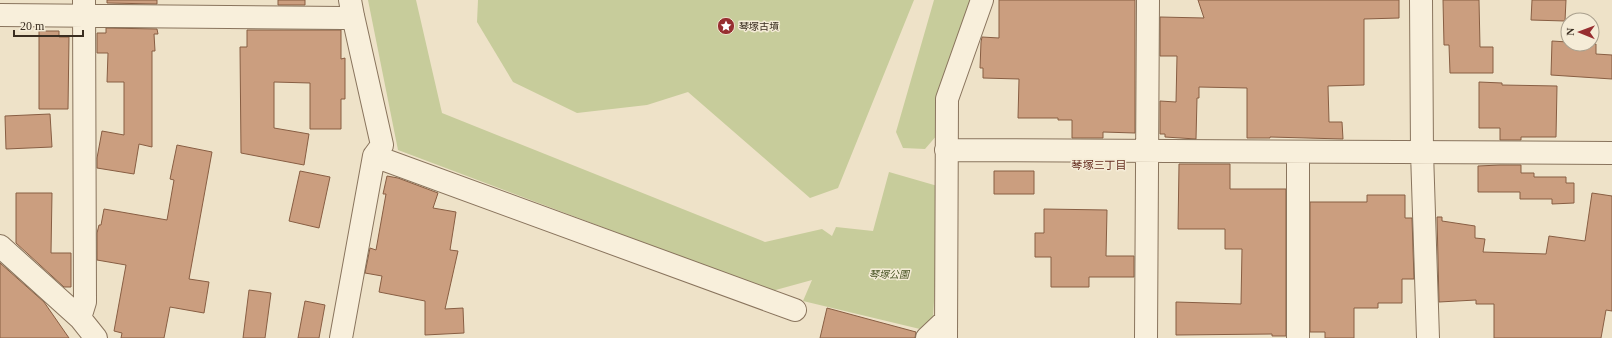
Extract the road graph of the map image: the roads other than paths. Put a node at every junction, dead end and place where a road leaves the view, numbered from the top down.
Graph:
1 (982, 0) edge
2 (1148, 0) edge
3 (1421, 0) edge
4 (84, 7) edge
5 (351, 8) edge
6 (0, 15) edge
7 (946, 150) junction
8 (1148, 152) junction
9 (1298, 152) junction
10 (1422, 152) junction
11 (1612, 153) edge
12 (374, 156) junction
13 (0, 246) edge
14 (795, 310) dead end
15 (80, 318) junction
16 (946, 329) edge
17 (96, 338) edge
18 (341, 338) edge
19 (927, 338) edge
20 (1146, 338) edge
21 (1298, 338) edge
22 (1428, 338) edge

1 - 7 street
2 - 8 street
3 - 10 street
4 - 5 street
4 - 6 street
4 - 15 street
5 - 12 street
7 - 8 street
7 - 16 street
8 - 9 street
8 - 20 street
9 - 10 street
9 - 21 street
10 - 11 street
10 - 22 street
12 - 14 street
12 - 18 street
13 - 15 street
15 - 17 street
16 - 19 street

